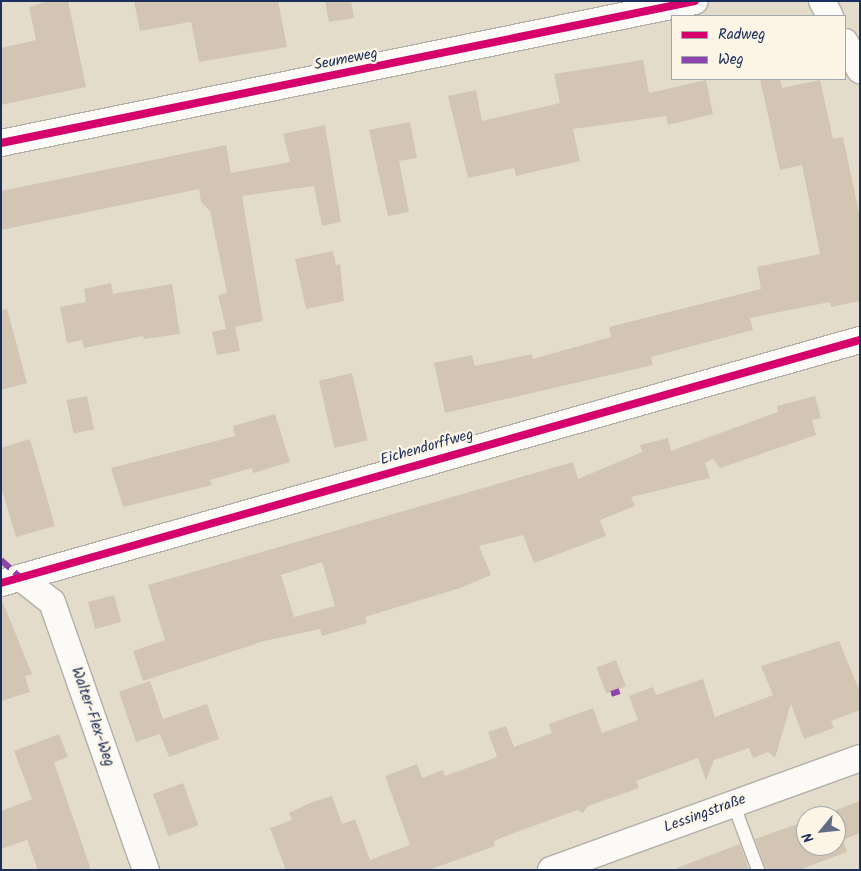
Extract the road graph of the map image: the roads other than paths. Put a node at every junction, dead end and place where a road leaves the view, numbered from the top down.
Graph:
1 (695, 1) edge
2 (822, 1) edge
3 (829, 15) edge
4 (846, 44) edge
5 (860, 70) edge
6 (1, 143) edge
7 (860, 340) edge
8 (11, 580) edge
9 (860, 758) edge
10 (734, 804) junction
11 (146, 870) edge
12 (551, 870) edge
13 (758, 870) edge

1 - 6 street, Seumeweg
2 - 3 street
4 - 5 street
7 - 8 street, Eichendorffweg
8 - 11 street, Walter-Flex-Weg
9 - 10 street, Lessingstraße
10 - 12 street, Lessingstraße
10 - 13 lane

